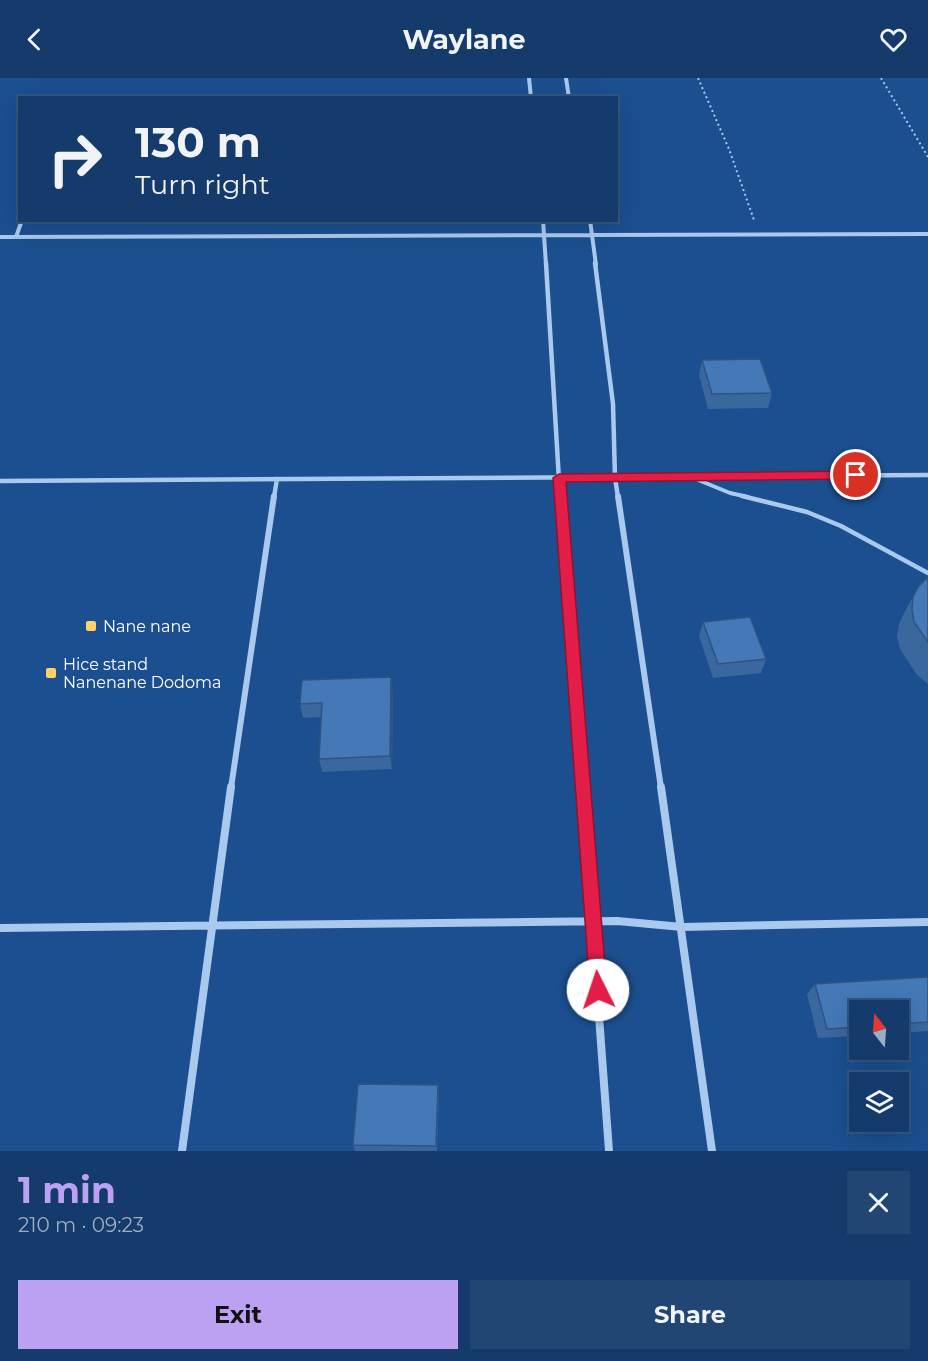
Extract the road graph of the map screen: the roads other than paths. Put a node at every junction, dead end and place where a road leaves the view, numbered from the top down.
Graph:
1 (529, 78) edge
2 (566, 78) edge
3 (531, 96) edge
4 (569, 96) edge
5 (21, 222) edge
6 (543, 222) edge
7 (590, 222) edge
8 (928, 234) edge
9 (544, 236) junction
10 (0, 237) edge
11 (16, 237) junction
12 (592, 237) junction
13 (928, 475) edge
14 (688, 476) junction
15 (559, 478) junction
16 (615, 478) junction
17 (277, 479) junction
18 (0, 481) edge
19 (928, 573) edge
20 (594, 921) junction
21 (928, 922) edge
22 (211, 925) junction
23 (682, 927) junction
24 (0, 928) edge
25 (182, 1151) edge
26 (609, 1151) edge
27 (712, 1151) edge

1 - 3 street
2 - 4 street
5 - 11 street
6 - 9 street
7 - 12 street
8 - 12 street
9 - 11 street
9 - 12 street
9 - 15 street
10 - 11 street
12 - 16 street
13 - 14 street
14 - 16 street
14 - 19 lane
15 - 16 street
15 - 17 street
15 - 20 street
16 - 23 street
17 - 18 street
17 - 22 street
20 - 22 street
20 - 23 street
20 - 26 street
21 - 23 street
22 - 24 street
22 - 25 street
23 - 27 street

